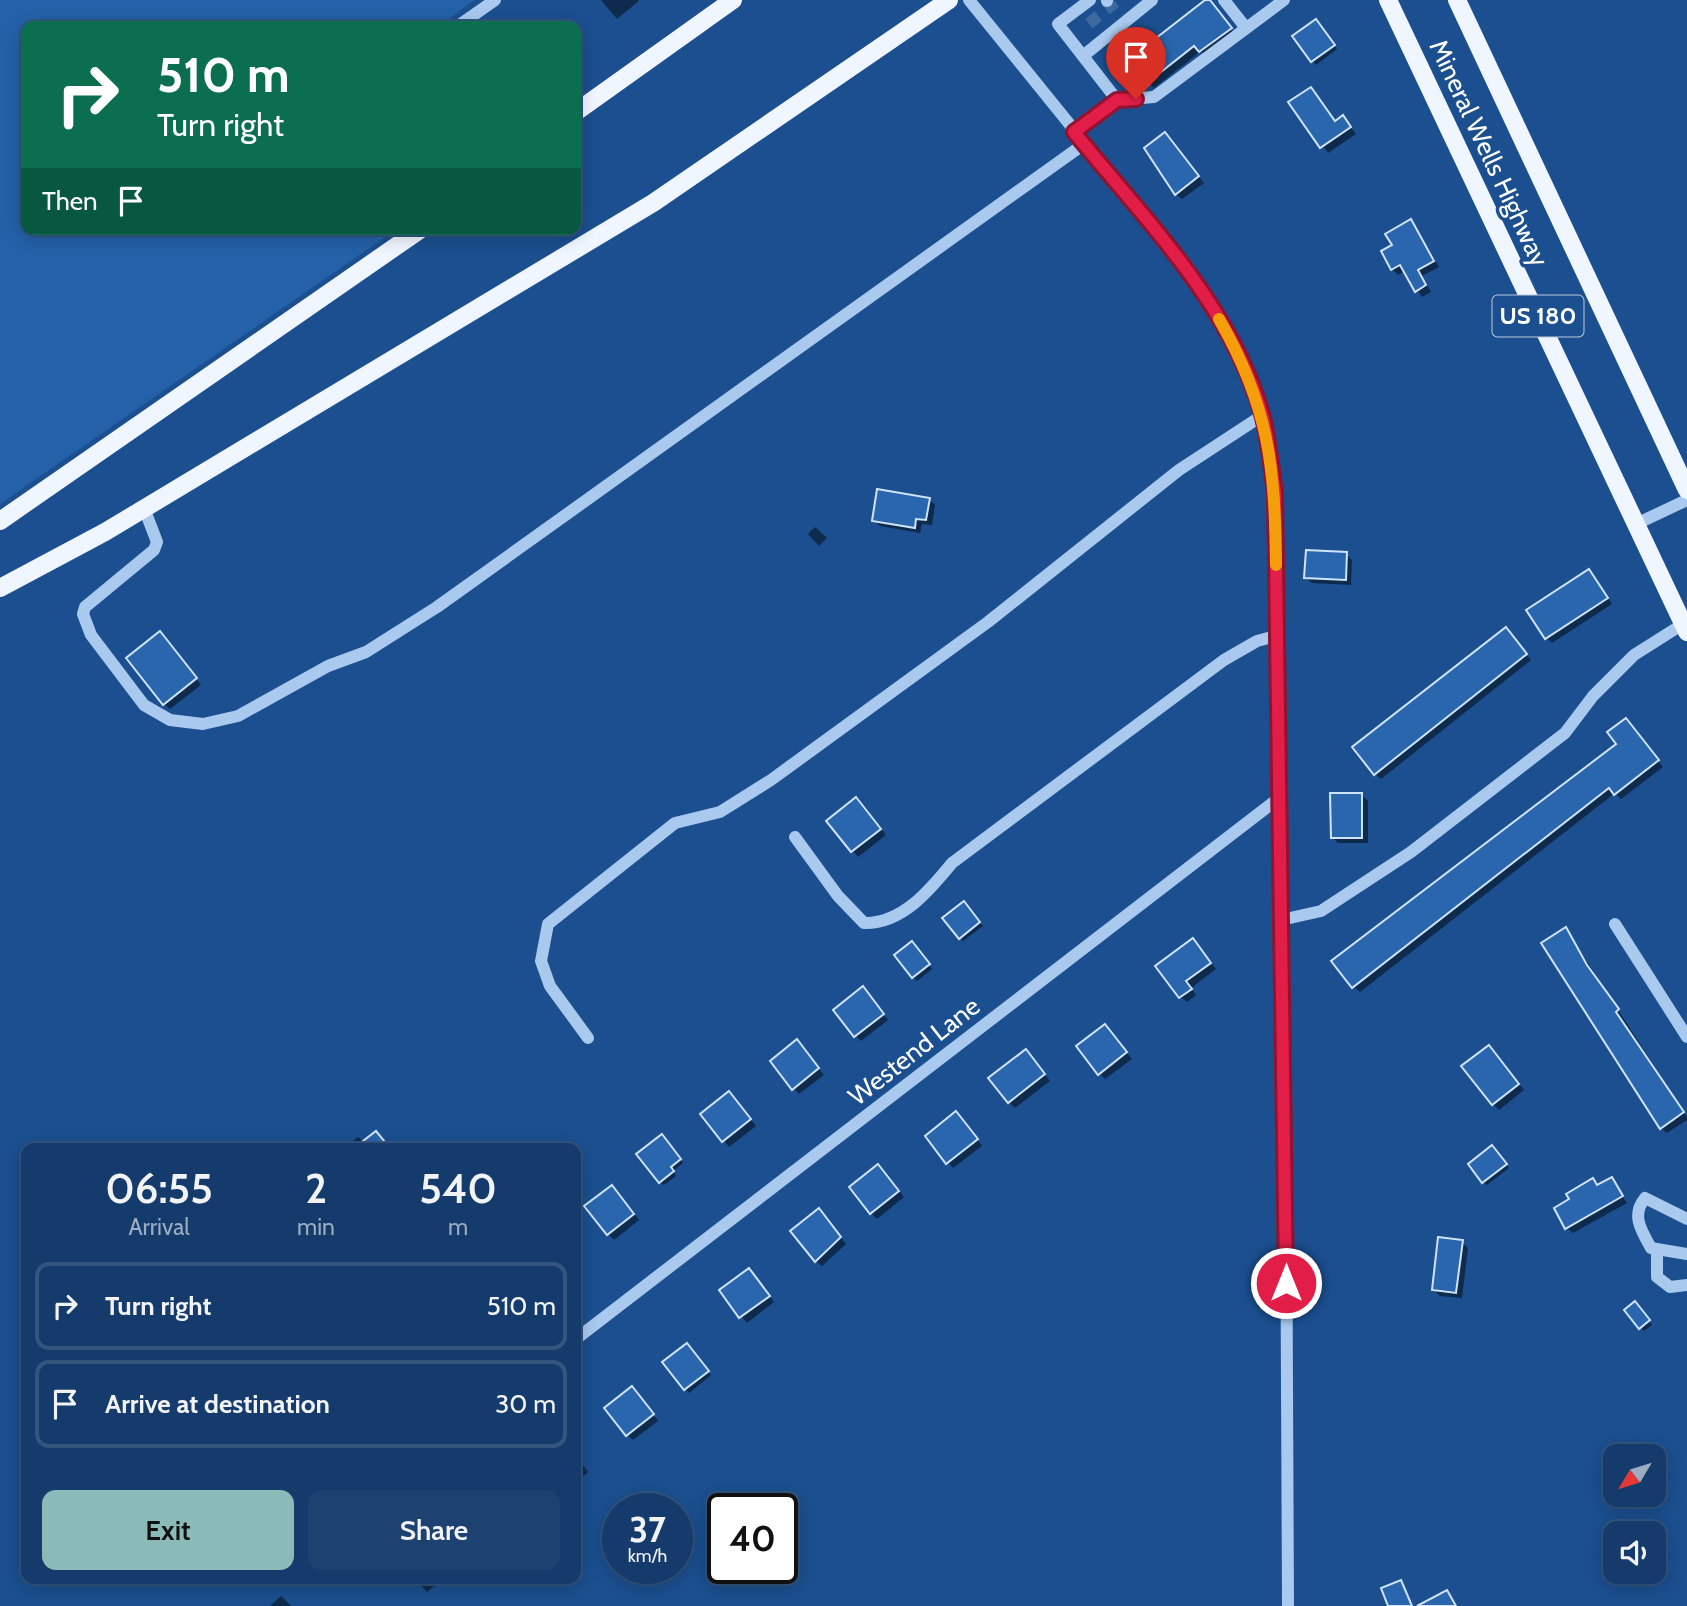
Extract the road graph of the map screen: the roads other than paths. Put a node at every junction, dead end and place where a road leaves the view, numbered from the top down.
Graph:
1 (495, 0) edge
2 (733, 0) edge
3 (949, 0) edge
4 (969, 0) edge
5 (1224, 0) edge
6 (1284, 0) edge
7 (1388, 0) edge
8 (1457, 0) edge
9 (1145, 2) edge
10 (1087, 7) edge
11 (465, 21) edge
12 (1246, 28) junction
13 (1083, 56) junction
14 (1117, 100) junction
15 (581, 108) edge
16 (1074, 132) junction
17 (1084, 144) junction
18 (412, 235) edge
19 (1263, 415) junction
20 (1687, 490) edge
21 (1687, 500) edge
22 (144, 508) junction
23 (0, 521) edge
24 (1636, 524) junction
25 (0, 588) edge
26 (1685, 628) edge
27 (1276, 636) junction
28 (1279, 798) junction
29 (795, 837) dead end
30 (1281, 920) junction
31 (1615, 924) dead end
32 (1687, 1037) edge
33 (588, 1038) dead end
34 (1687, 1219) edge
35 (1657, 1250) junction
36 (1687, 1254) edge
37 (1687, 1285) edge
38 (581, 1335) edge
39 (1288, 1606) edge

1 - 11 street
2 - 15 main road
3 - 22 main road
4 - 16 street
5 - 12 street
6 - 12 street
7 - 24 main road, Mineral Wells Highway / US 180
8 - 20 main road, Mineral Wells Highway / US 180
9 - 13 street
10 - 13 street
12 - 14 street
13 - 14 street
14 - 16 street
16 - 17 street
17 - 19 street
17 - 22 street
18 - 23 main road
19 - 27 street
19 - 33 street
21 - 24 street
22 - 25 main road
24 - 26 main road, Mineral Wells Highway / US 180
26 - 30 street
27 - 28 street
27 - 29 street
28 - 30 street
28 - 38 street, Westend Lane
30 - 39 street
31 - 32 street
34 - 35 street
35 - 36 street
35 - 37 street

